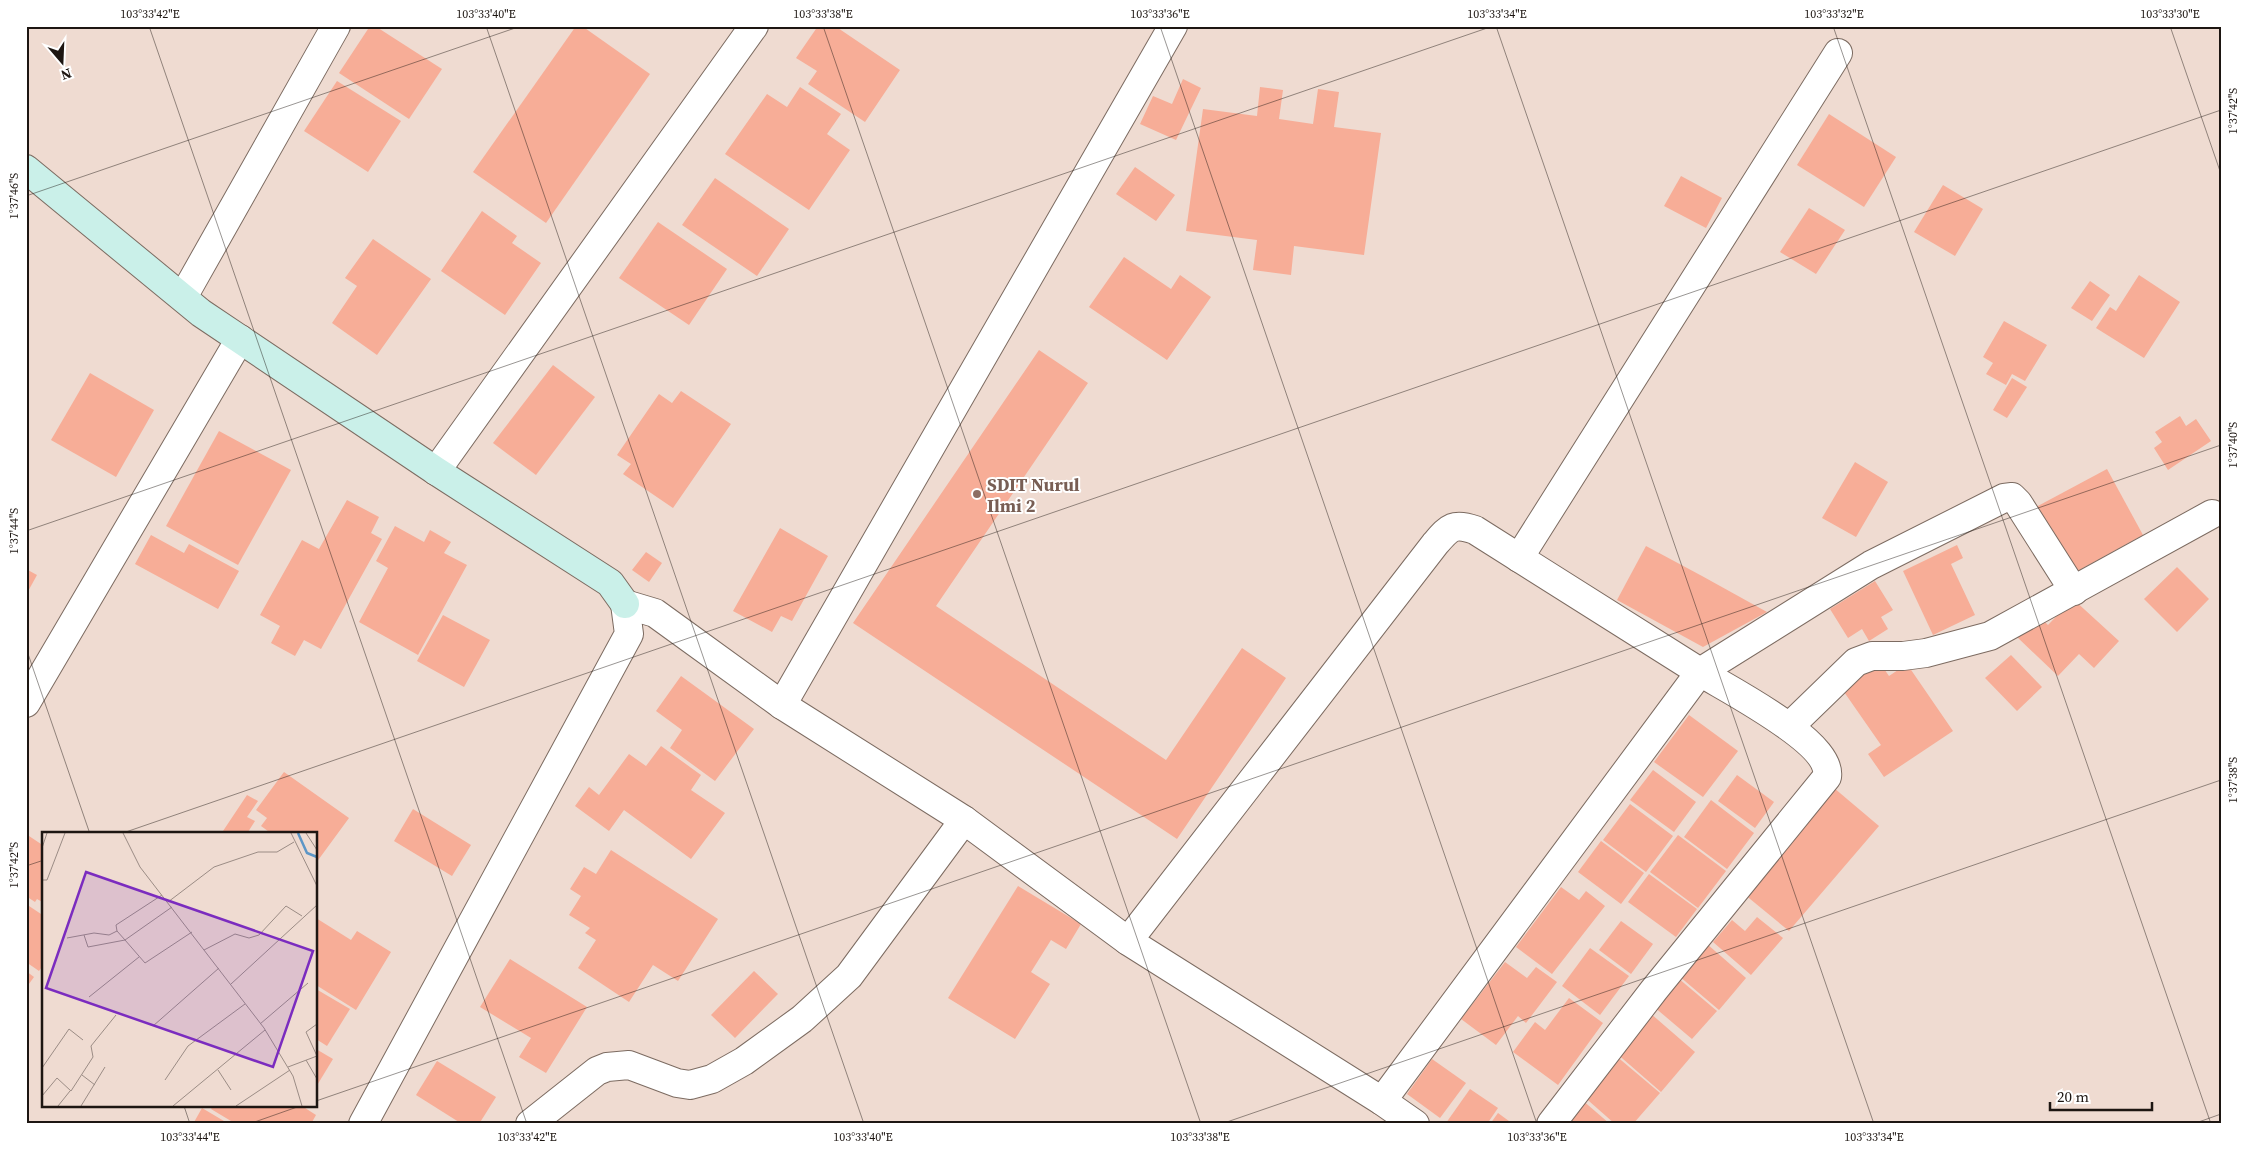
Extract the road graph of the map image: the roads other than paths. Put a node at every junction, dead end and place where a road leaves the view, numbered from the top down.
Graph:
1 (336, 26) edge
2 (754, 26) edge
3 (1173, 26) edge
4 (1838, 53) dead end
5 (26, 169) edge
6 (183, 297) junction
7 (240, 339) junction
8 (436, 472) junction
9 (2212, 514) dead end
10 (1519, 558) junction
11 (2074, 591) junction
12 (625, 604) junction
13 (1700, 672) junction
14 (26, 702) edge
15 (782, 705) junction
16 (1790, 726) junction
17 (964, 820) junction
18 (1128, 941) junction
19 (1382, 1101) junction
20 (363, 1124) edge
21 (530, 1124) edge
22 (1415, 1124) edge
23 (1551, 1124) edge

1 - 6 street
2 - 8 street
3 - 15 street
4 - 10 street
5 - 6 street
6 - 7 street
7 - 8 street
7 - 14 street
8 - 12 street
9 - 11 street
10 - 13 street
10 - 18 street
11 - 13 street
11 - 16 street
12 - 15 street
12 - 20 street
13 - 16 street
13 - 19 street
15 - 17 street
16 - 23 street
17 - 18 street
17 - 21 street
18 - 19 street
19 - 22 street

